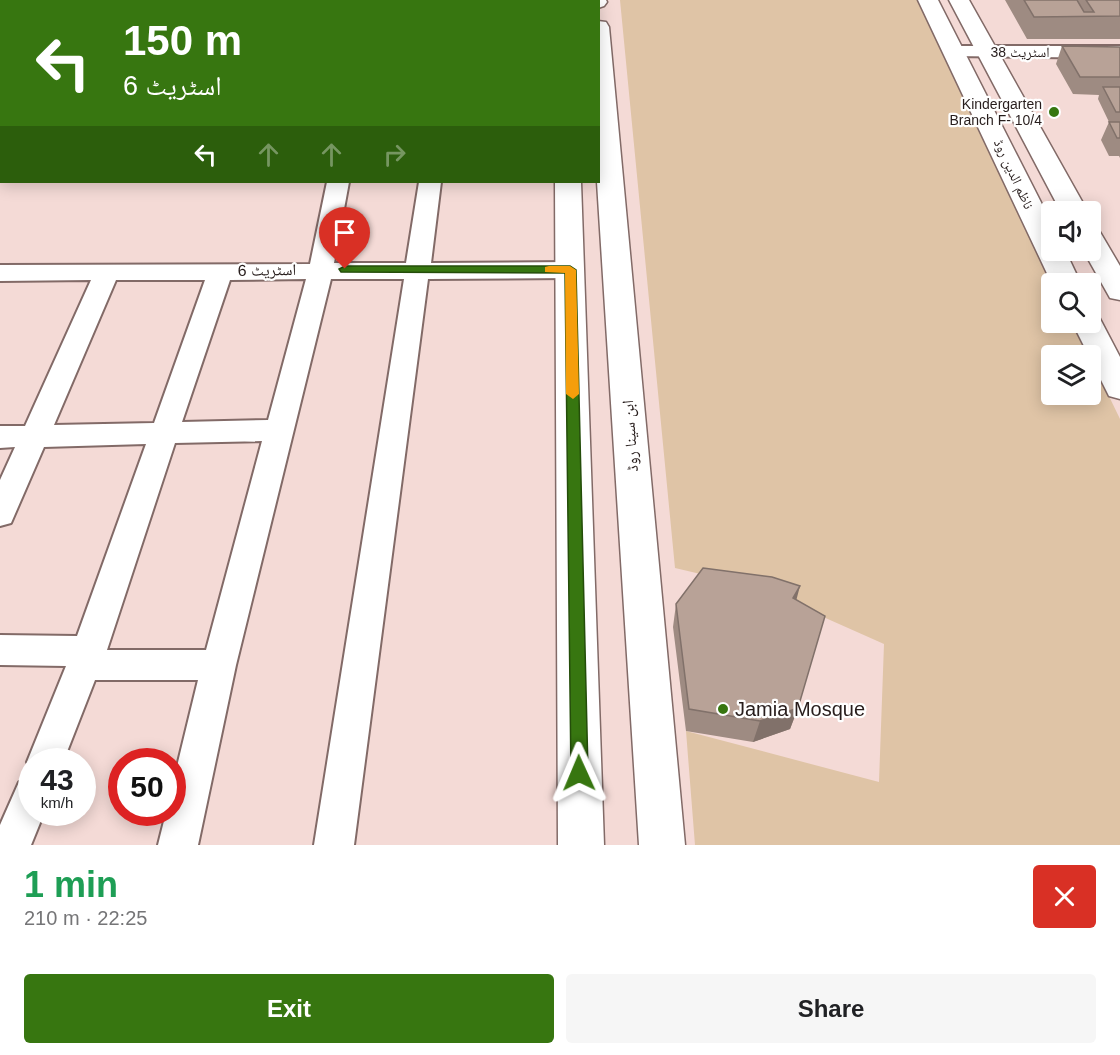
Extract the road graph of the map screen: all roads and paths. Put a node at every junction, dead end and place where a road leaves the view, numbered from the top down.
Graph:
1 (928, 0) edge
2 (960, 0) edge
3 (956, 52) junction
4 (987, 52) junction
5 (1120, 52) edge
6 (600, 74) edge
7 (603, 144) edge
8 (338, 183) edge
9 (429, 183) edge
10 (568, 183) edge
11 (1070, 201) edge
12 (1101, 257) edge
13 (321, 269) junction
14 (416, 269) junction
15 (570, 270) junction
16 (220, 272) junction
17 (0, 273) edge
18 (107, 273) junction
19 (1063, 273) edge
20 (1120, 291) edge
21 (1092, 333) edge
22 (1120, 388) edge
23 (279, 430) junction
24 (164, 433) junction
25 (0, 436) edge
26 (35, 436) junction
27 (0, 514) edge
28 (0, 650) edge
29 (86, 658) junction
30 (219, 665) junction
31 (51, 748) edge
32 (19, 826) edge
33 (11, 845) edge
34 (177, 845) edge
35 (334, 845) edge
36 (581, 845) edge
37 (662, 845) edge

1 - 3 main road, ناظم الدین روڈ
2 - 4 main road
3 - 4 street, اسٹریٹ 38
3 - 19 main road, ناظم الدین روڈ
4 - 5 street, اسٹریٹ 38
4 - 11 main road
6 - 7 main road, ابن سینا روڈ
7 - 37 main road, ابن سینا روڈ
8 - 13 street
9 - 14 street
10 - 15 main road
12 - 20 main road
13 - 14 street, اسٹریٹ 6
13 - 16 street, اسٹریٹ 6
13 - 23 street
14 - 15 street, اسٹریٹ 6
14 - 35 street
15 - 36 main road
16 - 18 street, اسٹریٹ 6
16 - 24 street
17 - 18 street, اسٹریٹ 6
18 - 26 street
21 - 22 main road
23 - 24 street
23 - 30 street
24 - 26 street
24 - 29 street
25 - 26 street
26 - 27 street
28 - 29 street
29 - 30 street
29 - 31 street
30 - 34 street
32 - 33 street

